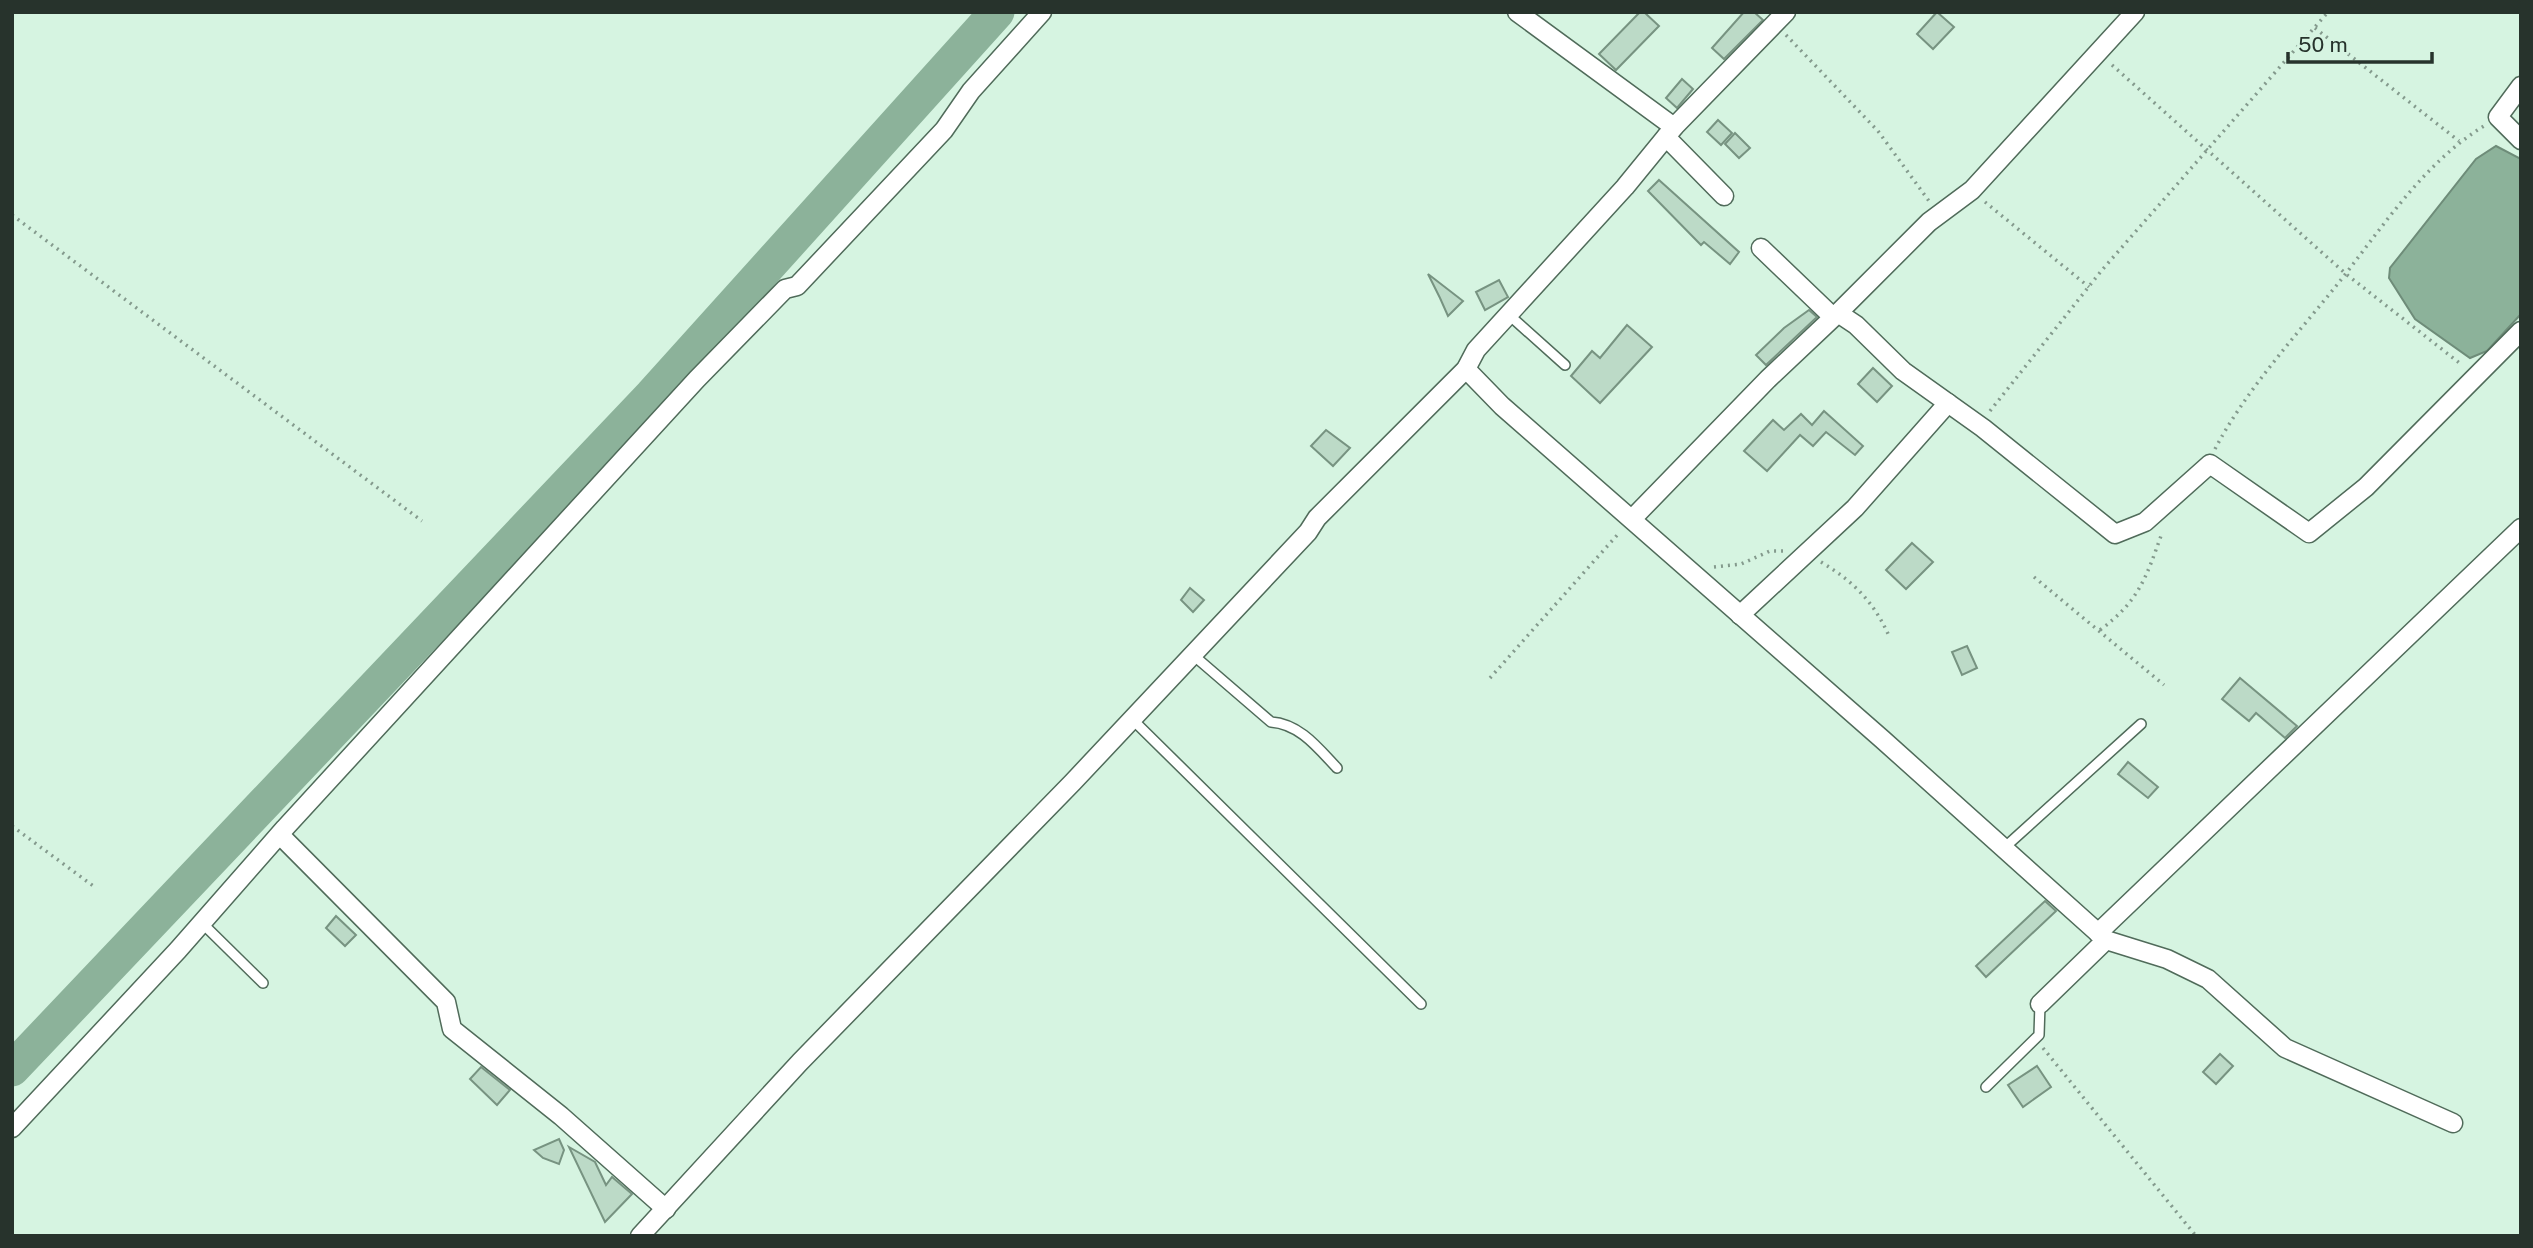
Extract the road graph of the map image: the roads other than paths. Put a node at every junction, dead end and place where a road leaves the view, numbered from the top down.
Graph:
1 (1042, 12) edge
2 (1517, 12) edge
3 (2135, 12) edge
4 (1780, 18) edge
5 (2521, 86) edge
6 (1670, 132) junction
7 (2521, 140) edge
8 (1724, 195) dead end
9 (1761, 248) dead end
10 (1508, 314) junction
11 (1835, 315) junction
12 (2521, 331) edge
13 (1565, 365) dead end
14 (1466, 369) junction
15 (1948, 403) junction
16 (1632, 519) junction
17 (2521, 528) edge
18 (1741, 615) junction
19 (1192, 654) junction
20 (1130, 718) junction
21 (2141, 724) dead end
22 (1337, 768) dead end
23 (280, 835) junction
24 (2004, 848) junction
25 (202, 923) junction
26 (2102, 937) junction
27 (263, 983) dead end
28 (1421, 1004) dead end
29 (2040, 1004) joint
30 (1986, 1087) dead end
31 (2453, 1123) dead end
32 (12, 1128) edge
33 (666, 1209) junction
34 (640, 1236) edge

1 - 23 street
2 - 6 street
3 - 11 street
4 - 6 street
5 - 7 street
6 - 8 street
6 - 10 street
9 - 11 street
10 - 13 lane
10 - 14 street
11 - 15 street
11 - 16 street
12 - 15 street
14 - 16 street
14 - 19 street
15 - 18 street
16 - 18 street
17 - 26 street
18 - 24 street
19 - 20 street
19 - 22 lane
20 - 28 lane
20 - 33 street
21 - 24 lane
23 - 25 street
23 - 33 street
24 - 26 street
25 - 27 lane
25 - 32 street
26 - 29 street
26 - 31 street
29 - 30 lane
33 - 34 street

